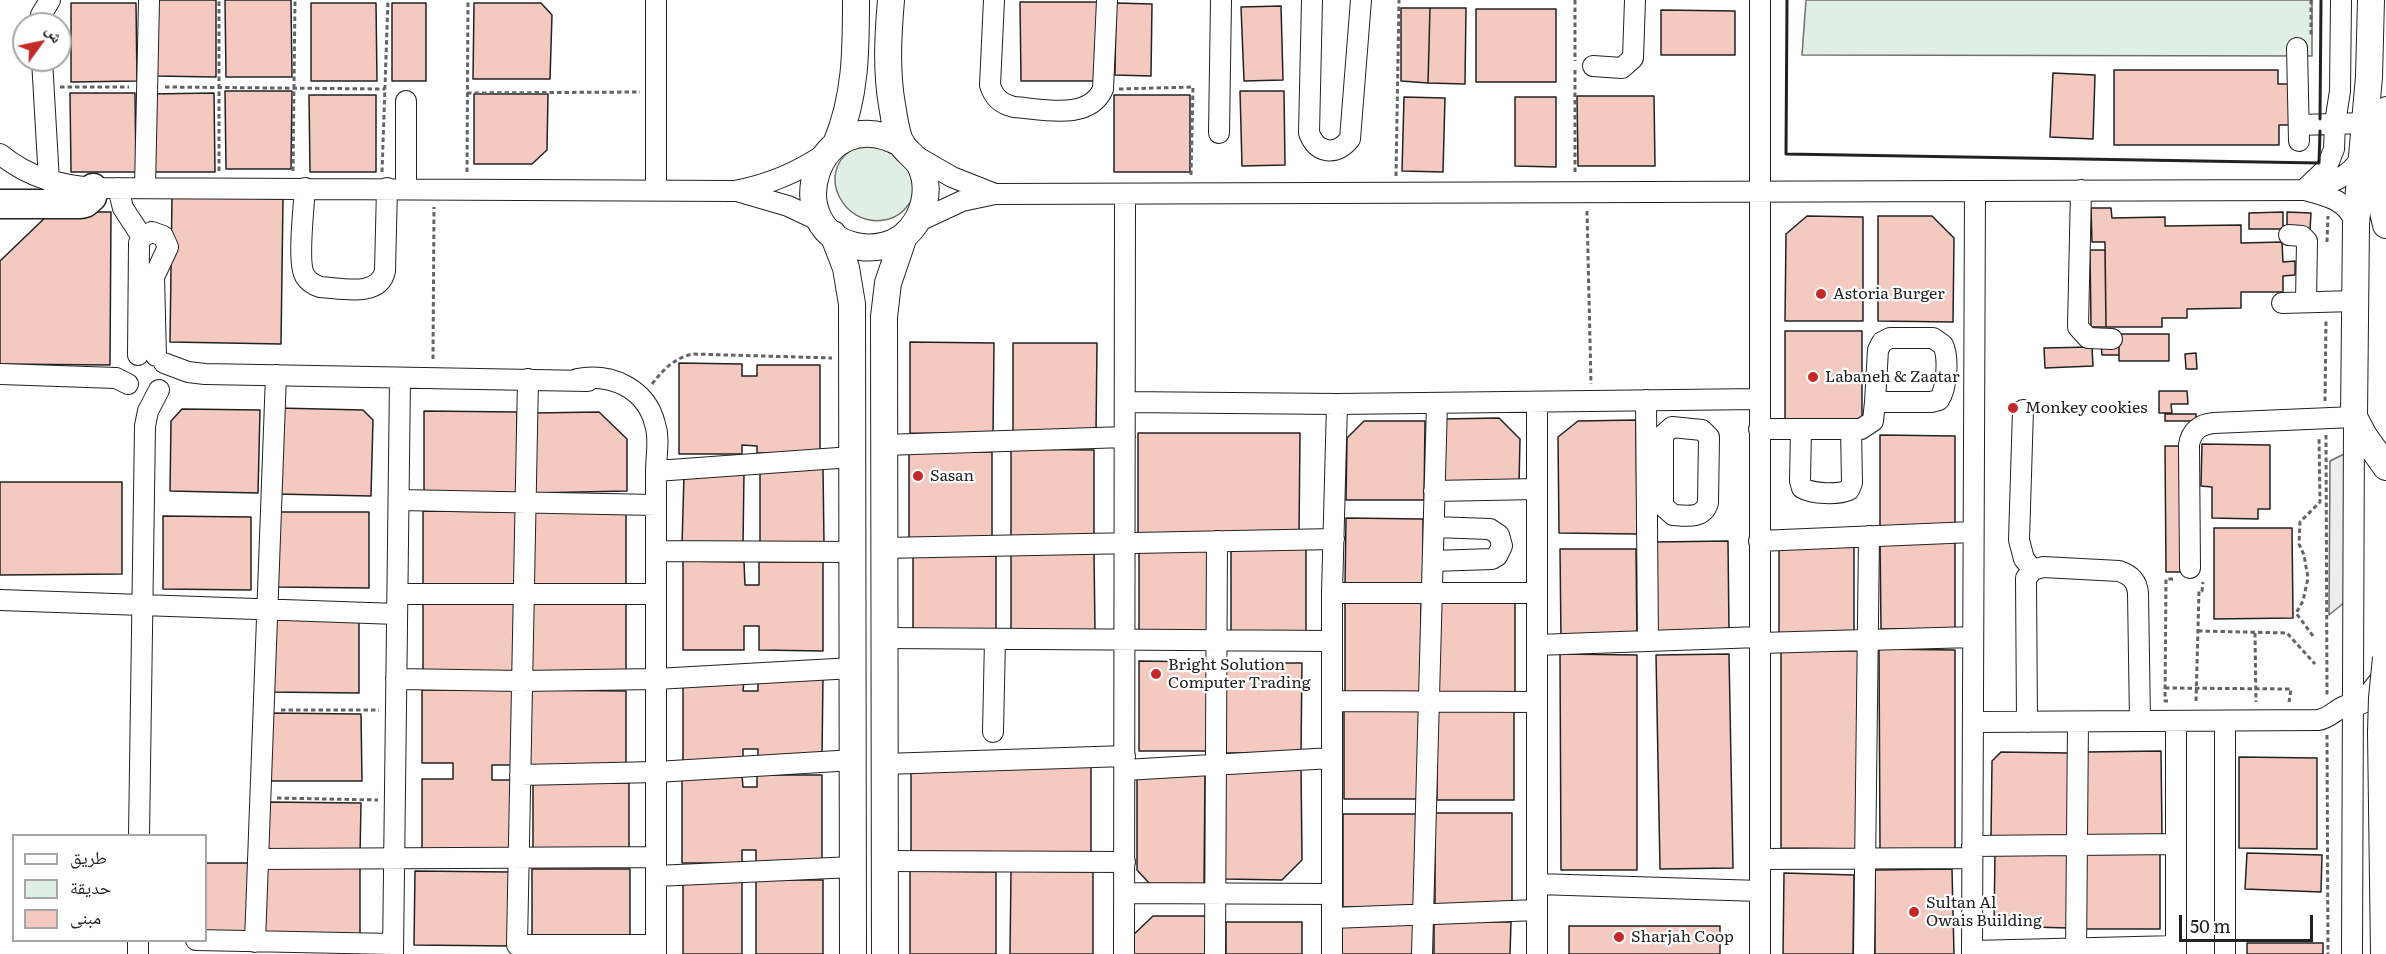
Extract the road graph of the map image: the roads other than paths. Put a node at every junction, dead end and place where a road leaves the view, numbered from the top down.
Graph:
1 (149, 0) edge
2 (656, 0) edge
3 (856, 0) edge
4 (891, 0) edge
5 (994, 0) edge
6 (1107, 0) edge
7 (1221, 0) edge
8 (1312, 0) edge
9 (1361, 0) edge
10 (1635, 0) edge
11 (1760, 0) edge
12 (2341, 0) edge
13 (2371, 0) edge
14 (2297, 48) road end
15 (1593, 66) dead end
16 (43, 72) edge
17 (2369, 77) junction
18 (406, 101) dead end
19 (2379, 118) edge
20 (2335, 123) junction
21 (1219, 133) dead end
22 (832, 148) junction
23 (907, 149) junction
24 (0, 154) edge
25 (2362, 156) junction
26 (49, 182) junction
27 (2386, 187) edge
28 (105, 188) junction
29 (145, 188) junction
30 (299, 188) junction
31 (392, 188) junction
32 (656, 190) junction
33 (1761, 190) junction
34 (2081, 190) junction
35 (2302, 190) junction
36 (734, 191) junction
37 (1975, 191) junction
38 (995, 194) junction
39 (1125, 195) junction
40 (0, 204) edge
41 (2356, 224) junction
42 (2386, 225) edge
43 (827, 228) junction
44 (910, 229) junction
45 (2289, 235) dead end
46 (142, 237) junction
47 (2355, 301) junction
48 (2306, 302) junction
49 (2282, 303) dead end
50 (2112, 339) dead end
51 (152, 358) junction
52 (0, 374) edge
53 (205, 374) junction
54 (276, 375) junction
55 (400, 379) junction
56 (528, 379) junction
57 (577, 379) junction
58 (130, 386) junction
59 (161, 389) junction
60 (1759, 399) junction
61 (1646, 400) junction
62 (1125, 402) junction
63 (1537, 402) junction
64 (1875, 402) junction
65 (1437, 403) junction
66 (1337, 404) junction
67 (2023, 410) dead end
68 (2354, 417) junction
69 (145, 426) junction
70 (1759, 429) junction
71 (1801, 429) junction
72 (1851, 429) junction
73 (1125, 437) junction
74 (884, 445) junction
75 (852, 457) junction
76 (656, 463) junction
77 (2386, 467) edge
78 (1537, 489) junction
79 (1434, 491) junction
80 (399, 500) junction
81 (526, 502) junction
82 (656, 505) junction
83 (1434, 527) junction
84 (1973, 532) junction
85 (1869, 536) junction
86 (1334, 539) junction
87 (1217, 541) junction
88 (1759, 541) junction
89 (1125, 543) junction
90 (884, 548) junction
91 (656, 551) junction
92 (853, 552) junction
93 (1432, 561) junction
94 (2033, 570) junction
95 (2188, 575) road end
96 (1332, 593) junction
97 (1432, 593) junction
98 (398, 594) junction
99 (524, 594) junction
100 (656, 594) junction
101 (1536, 594) junction
102 (0, 600) edge
103 (142, 606) junction
104 (267, 610) junction
105 (397, 614) junction
106 (1973, 637) junction
107 (885, 638) junction
108 (996, 639) junction
109 (1868, 639) junction
110 (1125, 640) junction
111 (1760, 640) junction
112 (1216, 641) junction
113 (1332, 641) junction
114 (1648, 641) junction
115 (1537, 645) junction
116 (2386, 658) edge
117 (853, 668) junction
118 (2386, 677) edge
119 (396, 679) junction
120 (656, 679) junction
121 (522, 681) junction
122 (1332, 701) junction
123 (1429, 702) junction
124 (1536, 702) junction
125 (2353, 704) junction
126 (2140, 721) junction
127 (2176, 721) junction
128 (2225, 721) junction
129 (2324, 721) junction
130 (1973, 722) junction
131 (2027, 722) junction
132 (2078, 722) junction
133 (993, 732) dead end
134 (2352, 745) junction
135 (1332, 758) junction
136 (854, 760) junction
137 (1125, 763) junction
138 (885, 764) junction
139 (1216, 765) junction
140 (656, 772) junction
141 (520, 775) junction
142 (139, 834) edge
143 (2176, 844) junction
144 (2078, 845) junction
145 (1972, 852) junction
146 (885, 856) junction
147 (394, 858) junction
148 (519, 858) junction
149 (1865, 858) junction
150 (258, 859) junction
151 (1760, 859) junction
152 (1125, 862) junction
153 (656, 867) junction
154 (853, 867) junction
155 (1537, 884) junction
156 (1760, 891) junction
157 (1125, 893) junction
158 (1215, 893) junction
159 (1331, 894) junction
160 (1537, 910) junction
161 (1423, 914) junction
162 (1332, 918) junction
163 (207, 940) edge
164 (255, 942) junction
165 (393, 949) edge
166 (656, 950) edge
167 (2176, 950) edge
168 (2076, 951) edge
169 (1972, 952) edge
170 (853, 954) edge
171 (885, 954) edge
172 (1124, 954) edge
173 (1215, 954) edge
174 (1332, 954) edge
175 (1422, 954) edge
176 (1537, 954) edge
177 (1760, 954) edge
178 (1864, 954) edge
179 (2225, 954) edge
180 (2352, 954) edge
181 (2384, 954) edge

1 - 29 street
2 - 32 street
3 - 22 main road
4 - 23 main road
5 - 6 street
7 - 21 street
8 - 9 street
10 - 15 street
11 - 33 street
12 - 20 street
13 - 17 main road
14 - 20 street
16 - 26 street
17 - 19 main road
17 - 42 main road
18 - 31 street
19 - 20 street
19 - 25 main road
19 - 27 street
20 - 35 street
22 - 23 main road
22 - 36 street
22 - 43 main road
23 - 38 street
23 - 44 main road
24 - 26 street
25 - 35 street
25 - 41 main road
26 - 28 street
28 - 29 street
28 - 40 highway
28 - 46 street
29 - 30 street
30 - 31 street
30 - 31 street
31 - 32 street
32 - 36 street
33 - 37 street
33 - 39 street
33 - 60 street
34 - 35 street
34 - 37 street
34 - 50 street
35 - 41 street
36 - 43 street
37 - 84 street
38 - 39 street
38 - 44 street
39 - 62 street
41 - 47 main road
43 - 44 main road
43 - 75 main road
44 - 74 main road
45 - 48 street
46 - 51 street
46 - 51 street
47 - 48 street
47 - 68 main road
48 - 49 street
51 - 53 street
51 - 58 street
51 - 59 street
52 - 58 street
53 - 54 street
53 - 59 street
54 - 55 street
54 - 104 street
55 - 56 street
55 - 80 street
56 - 57 street
56 - 81 street
57 - 76 street
57 - 76 street
58 - 59 street
58 - 69 street
59 - 69 street
60 - 61 street
60 - 70 street
61 - 63 street
61 - 114 street
62 - 66 street
62 - 73 street
63 - 65 street
63 - 78 street
64 - 64 street
64 - 72 street
65 - 66 street
65 - 79 street
66 - 86 street
67 - 94 street
68 - 77 main road
68 - 95 street
68 - 125 street
69 - 103 street
70 - 71 street
70 - 88 street
71 - 72 street
71 - 72 street
73 - 74 street
73 - 89 street
74 - 90 main road
75 - 76 street
75 - 92 main road
76 - 82 street
78 - 79 street
78 - 101 street
79 - 83 street
80 - 81 street
80 - 98 street
81 - 82 street
81 - 99 street
82 - 91 street
83 - 93 street
83 - 93 street
84 - 85 street
84 - 106 street
85 - 88 street
85 - 109 street
86 - 87 street
86 - 96 street
87 - 89 street
87 - 112 street
88 - 111 street
89 - 90 street
89 - 110 street
90 - 107 main road
91 - 92 street
91 - 100 street
92 - 117 main road
93 - 97 street
94 - 126 street
94 - 131 street
96 - 97 street
96 - 113 street
97 - 101 street
97 - 123 street
98 - 99 street
98 - 105 street
99 - 100 street
99 - 121 street
100 - 120 street
101 - 115 street
102 - 103 street
103 - 104 street
103 - 142 street
104 - 105 street
104 - 150 street
105 - 119 street
106 - 109 street
106 - 130 street
107 - 108 street
107 - 138 main road
108 - 110 street
108 - 133 street
109 - 111 street
109 - 149 street
110 - 112 street
110 - 137 street
111 - 114 street
111 - 151 street
112 - 113 street
112 - 139 street
113 - 122 street
114 - 115 street
115 - 124 street
116 - 181 main road, bridge
117 - 120 street
117 - 136 main road
118 - 125 main road
119 - 121 street
119 - 147 street
120 - 121 street
120 - 140 street
121 - 141 street
122 - 123 street
122 - 135 street
123 - 124 street
123 - 161 street
124 - 155 street
125 - 129 street
125 - 134 street
126 - 127 street
126 - 132 street
127 - 128 street
127 - 143 street
128 - 129 street
128 - 179 street
129 - 134 street
130 - 131 street
130 - 145 street
131 - 132 street
132 - 144 street
134 - 180 street
135 - 139 street
135 - 159 street
136 - 140 street
136 - 146 main road
136 - 154 main road
137 - 138 street
137 - 139 street
137 - 152 street
138 - 146 main road
139 - 158 street
140 - 141 street
140 - 153 street
141 - 148 street
143 - 144 street
143 - 167 street
144 - 145 street
144 - 168 street
145 - 149 street
145 - 169 street
146 - 152 street
146 - 171 main road
147 - 148 street
147 - 150 street
147 - 165 street
148 - 153 street
148 - 166 street
149 - 151 street
149 - 178 street
150 - 164 street
151 - 156 street
152 - 157 street
153 - 154 street
153 - 166 street
154 - 170 main road
155 - 156 street
155 - 160 street
156 - 177 street
157 - 158 street
157 - 172 street
158 - 159 street
158 - 173 street
159 - 162 street
160 - 161 street
160 - 176 street
161 - 162 street
161 - 175 street
162 - 174 street
163 - 164 street
164 - 165 street
167 - 168 street
168 - 169 street

